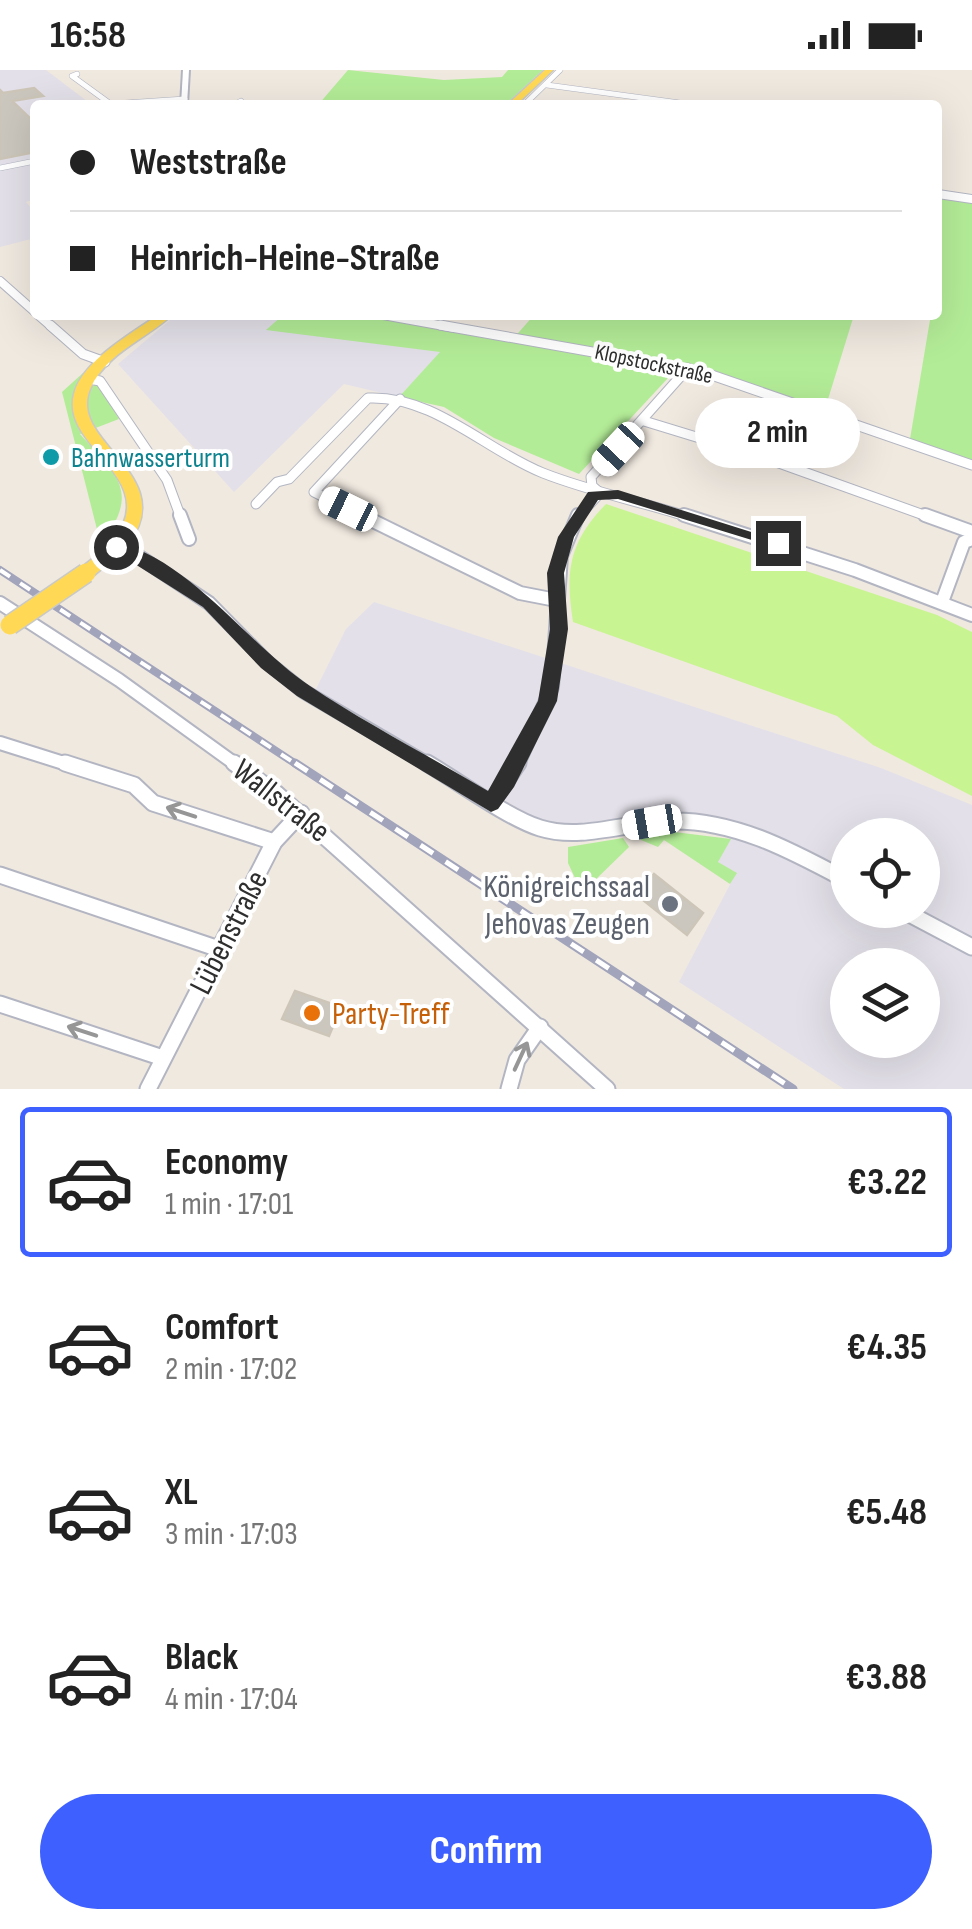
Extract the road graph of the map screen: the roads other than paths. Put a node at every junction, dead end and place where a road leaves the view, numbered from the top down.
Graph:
1 (186, 70) edge
2 (549, 70) edge
3 (560, 70) edge
4 (77, 74) dead end
5 (547, 85) junction
6 (105, 100) edge
7 (185, 100) edge
8 (516, 100) edge
9 (530, 100) edge
10 (664, 100) edge
11 (30, 162) edge
12 (0, 168) edge
13 (942, 195) edge
14 (972, 199) edge
15 (0, 281) edge
16 (30, 308) edge
17 (44, 320) edge
18 (160, 320) edge
19 (412, 320) edge
20 (105, 362) junction
21 (688, 368) junction
22 (88, 378) junction
23 (400, 399) junction
24 (644, 421) junction
25 (972, 465) edge
26 (600, 493) junction
27 (256, 504) dead end
28 (972, 535) edge
29 (189, 539) dead end
30 (116, 547) junction
31 (556, 600) junction
32 (0, 602) edge
33 (942, 602) junction
34 (972, 615) edge
35 (5, 628) edge
36 (0, 743) edge
37 (491, 803) junction
38 (300, 813) junction
39 (274, 842) junction
40 (830, 872) edge
41 (0, 875) edge
42 (936, 928) edge
43 (972, 947) edge
44 (219, 950) junction
45 (0, 1004) edge
46 (540, 1027) junction
47 (163, 1058) junction
48 (148, 1089) edge
49 (509, 1089) edge
50 (607, 1089) edge

1 - 7 street
2 - 8 main road
3 - 5 street
4 - 6 street
5 - 9 street
5 - 10 street
11 - 12 street
13 - 14 street
15 - 16 street
17 - 20 street
18 - 20 main road
19 - 21 street, Klopstockstraße
20 - 22 main road
21 - 24 street
21 - 25 street, Klopstockstraße
22 - 29 street
22 - 30 main road
23 - 26 street
23 - 27 street
23 - 31 street
24 - 26 street
24 - 28 street
26 - 31 street
26 - 33 street
28 - 33 street
30 - 35 main road, bridge
30 - 37 street
31 - 37 street
32 - 38 street, Wallstraße
33 - 34 street
39 -> 36 street, Wallstraße
37 - 40 street
38 - 39 street, Lübenstraße
38 - 46 street, Wallstraße
39 - 44 street, Lübenstraße
41 - 44 street
42 - 43 street
44 - 47 street, Lübenstraße
47 -> 45 street
49 -> 46 street
46 - 50 street, Wallstraße
47 - 48 street, Lübenstraße

